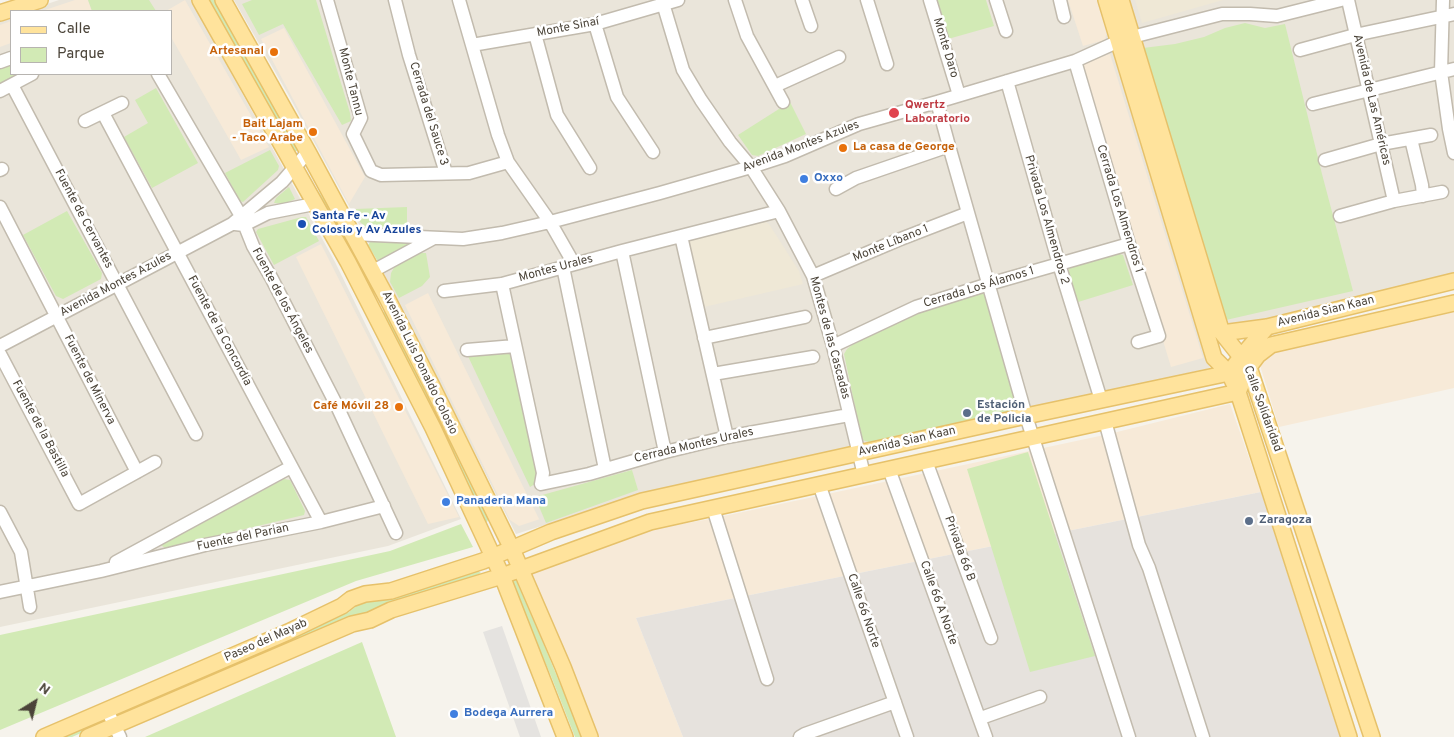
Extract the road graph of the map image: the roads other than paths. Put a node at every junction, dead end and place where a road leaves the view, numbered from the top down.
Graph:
1 (40, 0) edge
2 (200, 0) edge
3 (223, 0) edge
4 (327, 0) edge
5 (395, 0) edge
6 (458, 0) edge
7 (678, 0) edge
8 (735, 0) edge
9 (802, 0) edge
10 (867, 0) edge
11 (930, 0) edge
12 (996, 0) edge
13 (1060, 0) edge
14 (1106, 0) edge
15 (1121, 0) edge
16 (1342, 0) edge
17 (1348, 0) edge
18 (1443, 0) edge
19 (663, 2) edge
20 (0, 13) edge
21 (1448, 15) edge
22 (1064, 17) dead end
23 (595, 24) junction
24 (811, 26) dead end
25 (1006, 31) dead end
26 (535, 34) junction
27 (1355, 34) junction
28 (1125, 40) junction
29 (472, 45) junction
30 (1300, 50) dead end
31 (839, 57) dead end
32 (1075, 61) junction
33 (886, 64) dead end
34 (1448, 71) edge
35 (30, 75) edge
36 (159, 75) edge
37 (1006, 81) junction
38 (12, 85) junction
39 (775, 86) junction
40 (1370, 90) junction
41 (0, 91) edge
42 (960, 95) junction
43 (783, 102) dead end
44 (938, 102) junction
45 (122, 103) dead end
46 (1313, 104) dead end
47 (103, 112) junction
48 (84, 121) dead end
49 (1451, 129) edge
50 (1431, 135) dead end
51 (1411, 139) junction
52 (1381, 144) junction
53 (948, 146) junction
54 (308, 152) junction
55 (652, 152) dead end
56 (1454, 153) edge
57 (1325, 160) dead end
58 (508, 162) junction
59 (751, 167) junction
60 (590, 168) dead end
61 (294, 169) junction
62 (446, 173) junction
63 (836, 189) dead end
64 (1442, 192) dead end
65 (1423, 196) junction
66 (1394, 200) junction
67 (314, 204) junction
68 (0, 207) edge
69 (779, 211) junction
70 (968, 213) junction
71 (1340, 216) dead end
72 (239, 222) junction
73 (550, 222) junction
74 (352, 234) junction
75 (681, 236) junction
76 (434, 238) junction
77 (1130, 244) junction
78 (622, 251) junction
79 (178, 253) junction
80 (348, 262) junction
81 (1059, 264) junction
82 (569, 266) junction
83 (373, 271) junction
84 (814, 276) junction
85 (1454, 281) edge
86 (117, 284) junction
87 (502, 284) junction
88 (989, 284) junction
89 (444, 291) dead end
90 (388, 300) junction
91 (1454, 303) edge
92 (373, 309) junction
93 (56, 316) junction
94 (805, 317) dead end
95 (1267, 327) junction
96 (1222, 332) junction
97 (704, 338) junction
98 (1138, 342) dead end
99 (0, 346) edge
100 (515, 346) junction
101 (833, 346) junction
102 (467, 350) dead end
103 (0, 354) edge
104 (813, 357) dead end
105 (1245, 362) junction
106 (1229, 373) junction
107 (713, 374) junction
108 (1238, 392) junction
109 (1101, 400) junction
110 (848, 415) junction
111 (1026, 416) junction
112 (1105, 421) junction
113 (196, 434) dead end
114 (727, 437) junction
115 (1033, 437) junction
116 (664, 452) junction
117 (858, 453) junction
118 (926, 461) junction
119 (155, 462) dead end
120 (291, 466) junction
121 (604, 469) junction
122 (889, 469) junction
123 (137, 472) junction
124 (864, 475) junction
125 (541, 484) joint
126 (819, 484) junction
127 (384, 506) junction
128 (713, 508) junction
129 (2, 518) edge
130 (321, 522) junction
131 (573, 525) junction
132 (396, 532) dead end
133 (582, 546) junction
134 (512, 549) junction
135 (492, 558) junction
136 (520, 569) junction
137 (101, 570) junction
138 (502, 576) junction
139 (26, 586) junction
140 (0, 592) edge
141 (30, 606) dead end
142 (991, 638) dead end
143 (766, 680) dead end
144 (1040, 697) dead end
145 (895, 702) junction
146 (107, 710) junction
147 (980, 718) junction
148 (117, 731) edge
149 (44, 737) edge
150 (88, 737) edge
151 (565, 737) edge
152 (590, 737) edge
153 (800, 737) edge
154 (907, 737) edge
155 (986, 737) edge
156 (1129, 737) edge
157 (1203, 737) edge
158 (1349, 737) edge
159 (1372, 737) edge

1 - 20 main road
2 - 61 main road, Avenida Luis Donaldo Colosio
3 - 54 main road, Avenida Luis Donaldo Colosio
4 - 62 street, Monte Tannu
5 - 62 street, Cerrada del Sauce 3
6 - 29 street
7 - 19 street, Monte Sinaí
8 - 39 street
9 - 24 street
10 - 33 street
11 - 42 street, Monte Daro
12 - 25 street
13 - 22 street
14 - 28 main road, Calle Solidaridad
15 - 28 main road, Calle Solidaridad
16 - 28 street, Avenida Montes Azules
17 - 27 street, Avenida de Las Américas
18 - 21 street
19 - 23 street, Monte Sinaí
19 - 59 street, Montes de las Cascadas
21 - 27 street
21 - 34 street
23 - 26 street, Monte Sinaí
23 - 55 street
26 - 29 street, Monte Sinaí
26 - 60 street
27 - 30 street
27 - 40 street, Avenida de Las Américas
28 - 32 street, Avenida Montes Azules
28 - 96 main road, Calle Solidaridad
28 - 106 main road, Calle Solidaridad
29 - 58 street
31 - 39 street
32 - 37 street, Avenida Montes Azules
32 - 77 street, Cerrada Los Almendros 1
34 - 40 street
34 - 49 street
35 - 38 street
36 - 72 street, Fuente de los Ángeles
37 - 42 street, Avenida Montes Azules
37 - 81 street, Privada Los Almendros 2
38 - 41 street
38 - 86 street, Fuente de Cervantes
39 - 43 street
40 - 46 street
40 - 52 street, Avenida de Las Américas
42 - 44 street, Avenida Montes Azules
44 - 53 street
44 - 59 street, Avenida Montes Azules
45 - 47 street
47 - 48 street
47 - 79 street, Fuente de la Concordia
49 - 56 street
50 - 51 street
51 - 52 street
51 - 65 street
52 - 57 street
52 - 66 street, Avenida de Las Américas
53 - 63 street
53 - 70 street
54 - 61 street, Avenida Montes Azules
54 - 74 main road, Avenida Luis Donaldo Colosio
58 - 62 street, Monte Tannu
58 - 73 street
59 - 69 street, Montes de las Cascadas
59 - 73 street, Avenida Montes Azules
61 - 67 main road, Avenida Luis Donaldo Colosio
61 - 72 street, Avenida Montes Azules
64 - 65 street
65 - 66 street
66 - 71 street
67 - 72 street, Avenida Montes Azules
67 - 80 main road, Avenida Luis Donaldo Colosio
68 - 93 street, Fuente de Minerva
69 - 75 street, Montes Urales
69 - 84 street, Montes de las Cascadas
70 - 84 street, Monte Líbano 1
70 - 88 street
72 - 79 street, Avenida Montes Azules
72 - 127 street, Fuente de los Ángeles
73 - 76 street, Avenida Montes Azules
73 - 82 street
74 - 76 street, Avenida Montes Azules
74 - 83 main road, Avenida Luis Donaldo Colosio
75 - 78 street, Montes Urales
75 - 97 street
76 - 83 street
77 - 81 street, Cerrada Los Álamos 1
77 - 98 street, Cerrada Los Almendros 1
78 - 82 street, Montes Urales
78 - 116 street
79 - 86 street, Avenida Montes Azules
79 - 120 street, Fuente de la Concordia
80 - 83 main road
80 - 92 main road, Avenida Luis Donaldo Colosio
81 - 88 street, Cerrada Los Álamos 1
81 - 109 street, Privada Los Almendros 2
82 - 87 street, Montes Urales
82 - 121 street
83 - 90 main road, Avenida Luis Donaldo Colosio
84 - 101 street, Montes de las Cascadas
85 - 95 main road, Avenida Sian Kaan
86 - 93 street, Avenida Montes Azules
86 - 113 street, Fuente de Cervantes
87 - 89 street
87 - 100 street, Montes Urales
88 - 101 street, Cerrada Los Álamos 1
88 - 111 street
90 - 92 main road
90 - 134 main road, Avenida Luis Donaldo Colosio
91 - 105 main road, Avenida Sian Kaan
92 - 135 main road, Avenida Luis Donaldo Colosio
93 - 99 street, Avenida Montes Azules
93 - 123 street, Fuente de Minerva
94 - 97 street
95 - 96 main road
95 - 105 main road, Avenida Sian Kaan
96 - 105 main road, Calle Solidaridad
97 - 107 street
100 - 102 street
100 - 125 street, Montes Urales
101 - 110 street, Montes de las Cascadas
103 - 123 street, Fuente de la Bastilla
104 - 107 street
105 - 106 main road, Avenida Sian Kaan
105 - 108 main road, Avenida Sian Kaan
105 - 159 main road, Calle Solidaridad
106 - 108 main road, Calle Solidaridad
106 - 109 main road, Avenida Sian Kaan
107 - 114 street
108 - 112 main road, Avenida Sian Kaan
108 - 158 main road, Calle Solidaridad
109 - 111 main road, Avenida Sian Kaan
110 - 114 street, Cerrada Montes Urales
110 - 117 street, Montes de las Cascadas
111 - 115 street
111 - 117 main road, Avenida Sian Kaan
112 - 115 main road, Avenida Sian Kaan
112 - 157 street
114 - 116 street, Cerrada Montes Urales
115 - 118 main road, Avenida Sian Kaan
115 - 156 street
116 - 121 street, Cerrada Montes Urales
117 - 124 street, Montes de las Cascadas
117 - 131 main road, Avenida Sian Kaan
118 - 122 main road, Avenida Sian Kaan
118 - 142 street, Privada 66 B
119 - 123 street
120 - 130 street, Fuente de la Concordia
120 - 137 street, Fuente del Parian
121 - 125 street, Cerrada Montes Urales
122 - 124 main road, Avenida Sian Kaan
122 - 147 street, Calle 66 A Norte
124 - 126 main road, Avenida Sian Kaan
126 - 128 main road, Avenida Sian Kaan
126 - 145 street, Calle 66 Norte
127 - 130 street, Fuente del Parian
127 - 132 street, Fuente de los Ángeles
128 - 133 main road, Avenida Sian Kaan
128 - 143 street
129 - 139 street
130 - 137 street, Fuente del Parian
131 - 133 main road
131 - 134 main road, Avenida Sian Kaan
133 - 136 main road, Avenida Sian Kaan
134 - 135 main road, Avenida Sian Kaan
134 - 136 main road, Avenida Luis Donaldo Colosio
135 - 138 main road, Avenida Luis Donaldo Colosio
135 - 146 main road, Paseo del Mayab
136 - 138 main road, Avenida Sian Kaan
136 - 152 main road, Avenida Luis Donaldo Colosio
137 - 139 street, Fuente del Parian
138 - 148 main road, Paseo del Mayab
138 - 151 main road, Avenida Luis Donaldo Colosio
139 - 140 street, Fuente del Parian
139 - 141 street
144 - 147 street
145 - 153 street
145 - 154 street, Calle 66 Norte
146 - 148 street
146 - 149 main road, Paseo del Mayab
147 - 155 street, Calle 66 A Norte
148 - 150 main road, Paseo del Mayab

